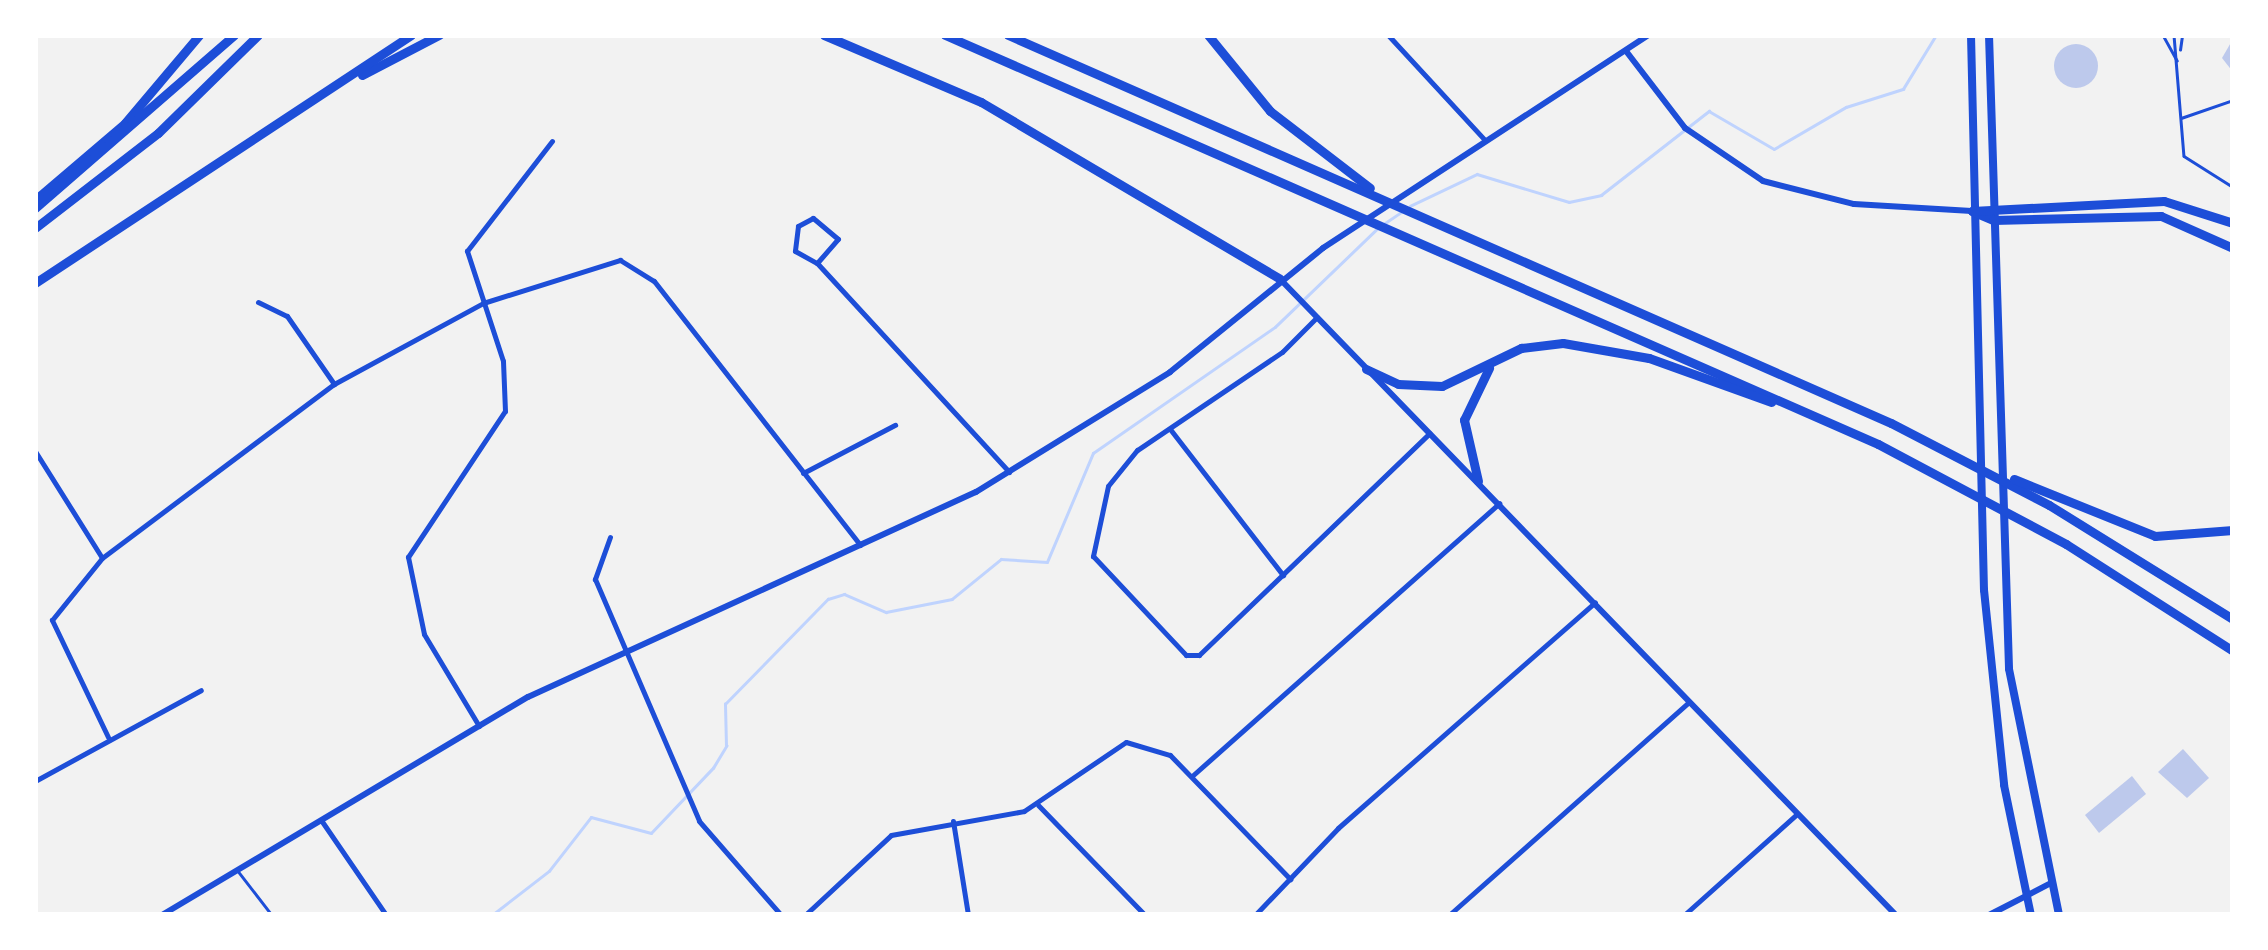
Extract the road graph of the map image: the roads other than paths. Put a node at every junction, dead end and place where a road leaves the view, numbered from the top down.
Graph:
1 (199, 35) edge
2 (234, 35) edge
3 (258, 35) edge
4 (411, 35) edge
5 (438, 35) edge
6 (824, 35) edge
7 (944, 35) edge
8 (1008, 35) edge
9 (1208, 35) edge
10 (1388, 35) edge
11 (1648, 35) edge
12 (1971, 35) edge
13 (1989, 35) edge
14 (2163, 35) edge
15 (2174, 35) edge
16 (2182, 35) edge
17 (1626, 51) junction
18 (2179, 57) junction
19 (2179, 66) junction
20 (324, 95) junction
21 (2233, 100) edge
22 (2180, 118) junction
23 (1485, 140) junction
24 (552, 141) dead end
25 (2233, 188) edge
26 (1384, 199) junction
27 (35, 200) edge
28 (1992, 206) junction
29 (35, 208) edge
30 (1972, 211) junction
31 (1993, 220) junction
32 (2233, 222) edge
33 (35, 228) edge
34 (2233, 248) edge
35 (817, 263) junction
36 (1280, 280) junction
37 (35, 283) edge
38 (258, 302) dead end
39 (483, 302) junction
40 (1317, 317) junction
41 (1510, 353) junction
42 (1366, 369) junction
43 (334, 384) junction
44 (894, 425) dead end
45 (1170, 429) junction
46 (1846, 429) junction
47 (1430, 433) junction
48 (1923, 438) junction
49 (35, 451) edge
50 (803, 472) junction
51 (1010, 472) junction
52 (1478, 481) junction
53 (1499, 503) junction
54 (2233, 530) edge
55 (610, 537) dead end
56 (862, 548) junction
57 (102, 558) junction
58 (1283, 575) junction
59 (1595, 602) junction
60 (2233, 619) edge
61 (2188, 620) junction
62 (2233, 650) edge
63 (625, 651) junction
64 (2233, 658) edge
65 (201, 690) dead end
66 (1691, 700) junction
67 (479, 726) junction
68 (108, 738) junction
69 (1192, 776) junction
70 (35, 782) edge
71 (1038, 804) junction
72 (1799, 812) junction
73 (321, 820) junction
74 (953, 821) junction
75 (237, 870) junction
76 (1290, 878) junction
77 (2051, 883) junction
78 (2026, 893) junction
79 (162, 915) edge
80 (272, 915) edge
81 (386, 915) edge
82 (781, 915) edge
83 (805, 915) edge
84 (968, 915) edge
85 (1145, 915) edge
86 (1255, 915) edge
87 (1449, 915) edge
88 (1684, 915) edge
89 (1896, 915) edge
90 (1989, 915) edge
91 (2032, 915) edge
92 (2059, 915) edge

1 - 27 highway
2 - 29 highway
3 - 33 highway
4 - 20 highway
5 - 20 highway
6 - 36 highway
7 - 46 highway
8 - 26 highway
9 - 26 highway
10 - 23 street
11 - 17 street
12 - 30 main road
13 - 28 main road
14 - 19 lane
15 - 18 lane
16 - 18 lane
17 - 23 street
17 - 30 street
18 - 19 lane
19 - 22 lane
20 - 37 highway
21 - 22 lane
22 - 25 lane
23 - 36 street
24 - 39 street
26 - 48 highway
28 - 30 highway
28 - 31 main road
28 - 32 highway
30 - 31 highway
30 - 78 main road
31 - 34 highway
31 - 77 main road
35 - 35 street
35 - 51 street
36 - 40 street
36 - 51 street
38 - 43 street
39 - 43 street
39 - 50 street
39 - 67 street
40 - 42 street
40 - 45 street
41 - 42 highway
41 - 46 highway
41 - 52 highway
42 - 47 street
43 - 57 street
44 - 50 street
45 - 58 street
45 - 58 street
46 - 61 highway
47 - 52 street
47 - 58 street
48 - 54 highway
48 - 60 highway
49 - 57 street
50 - 56 street
51 - 56 street
52 - 53 street
53 - 59 street
53 - 69 street
55 - 63 street
56 - 63 street
57 - 68 street
59 - 66 street
59 - 76 street
61 - 62 highway
61 - 64 highway
63 - 67 street
63 - 82 street
65 - 68 street
66 - 72 street
66 - 87 street
67 - 73 street
68 - 70 street
69 - 71 street
69 - 76 street
71 - 74 street
71 - 85 street
72 - 88 street
72 - 89 street
73 - 75 street
73 - 81 street
74 - 83 street
74 - 84 street
75 - 79 street
75 - 80 lane
76 - 86 street
77 - 78 street
77 - 92 main road
78 - 90 street
78 - 91 main road

